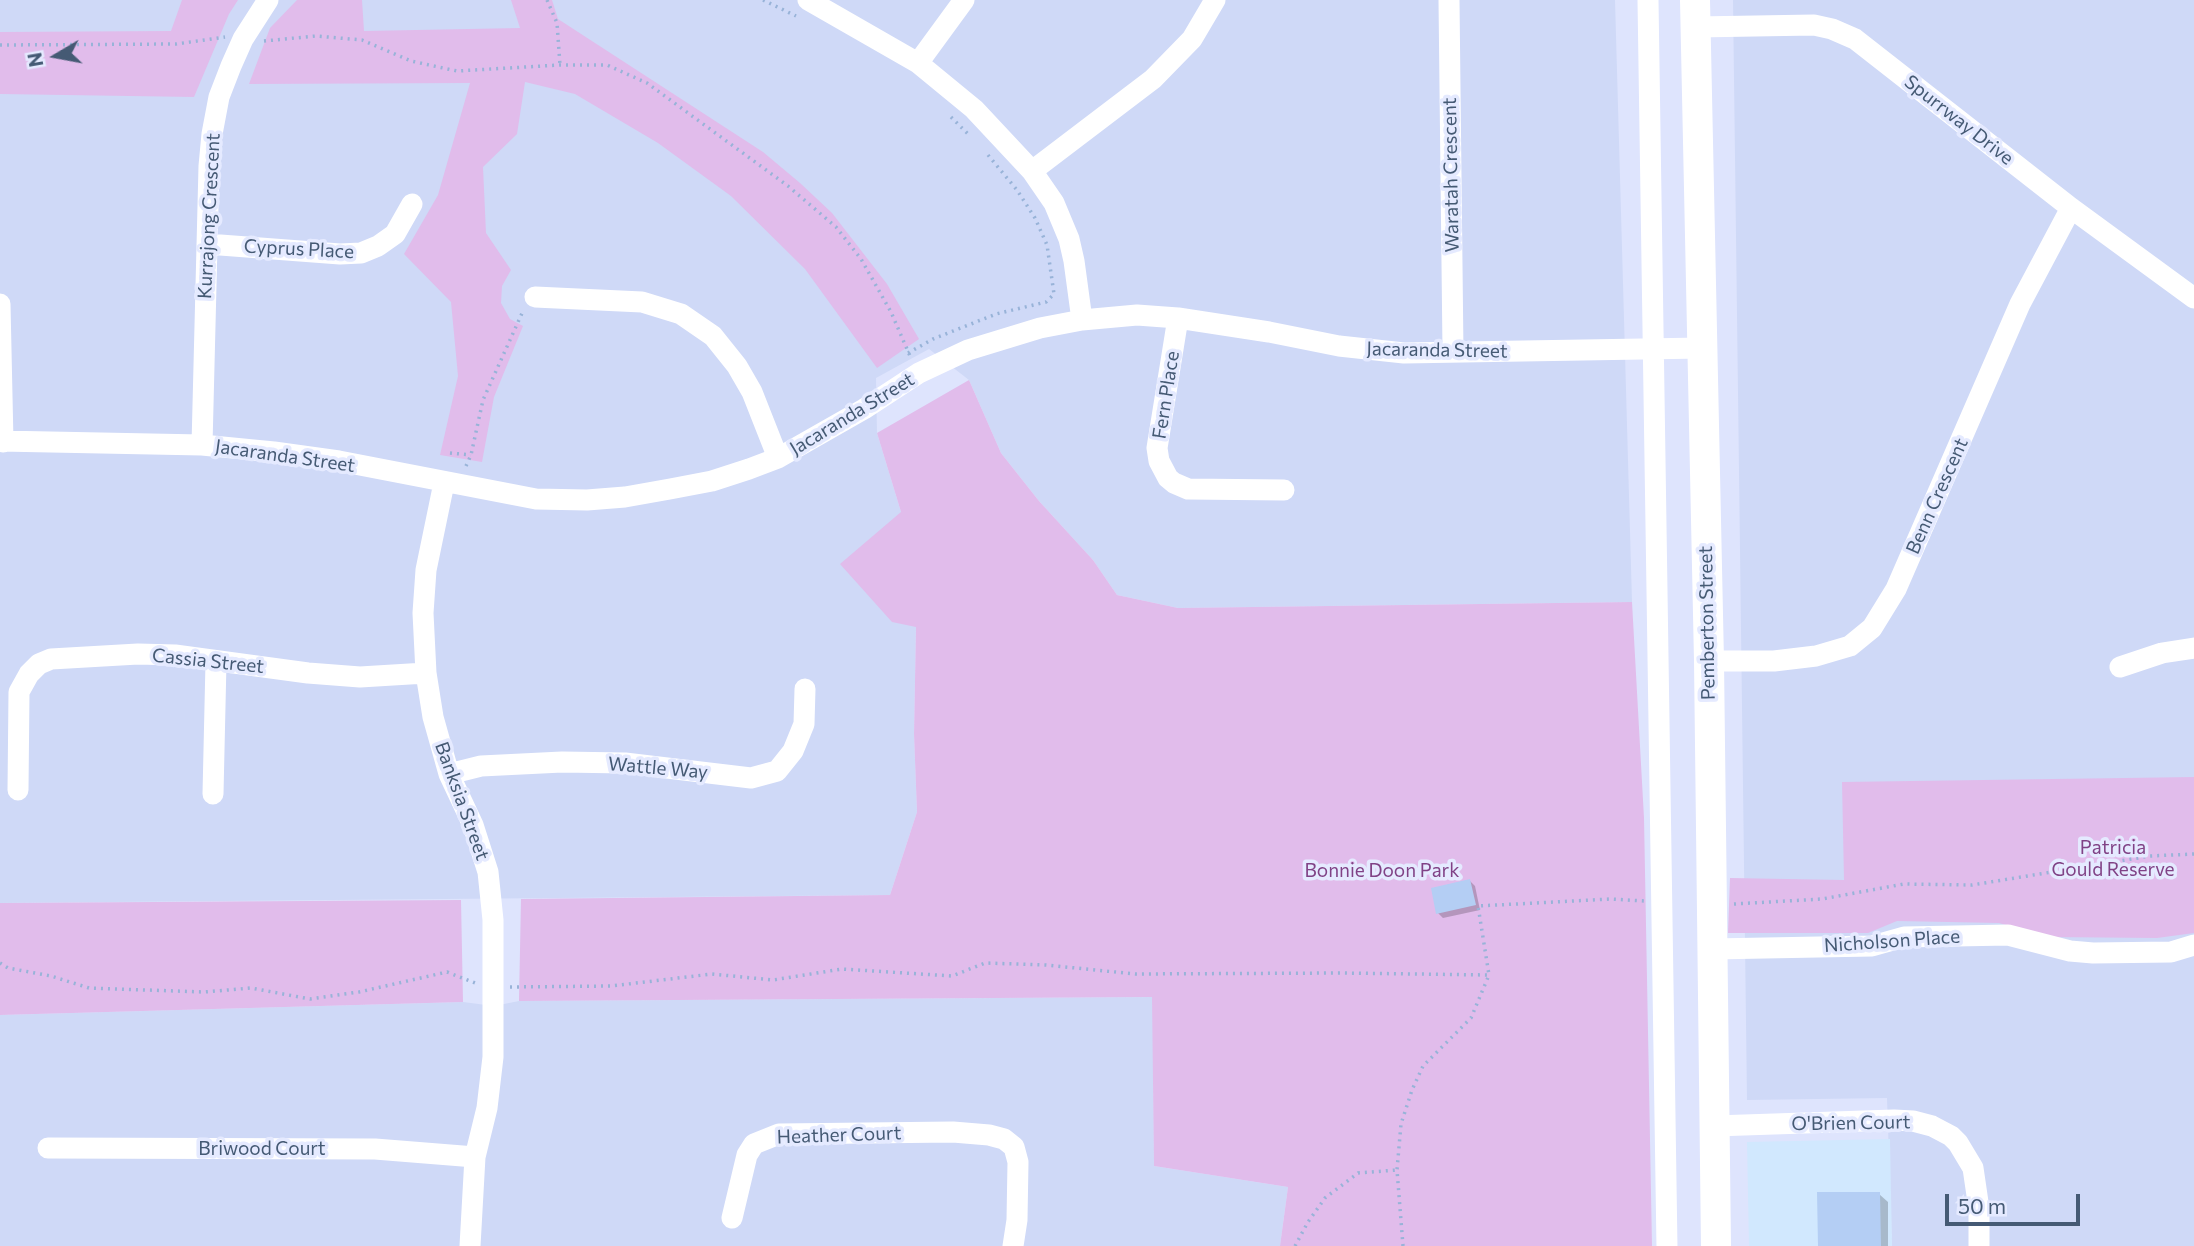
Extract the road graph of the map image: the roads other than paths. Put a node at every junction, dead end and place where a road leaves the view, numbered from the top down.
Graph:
1 (268, 0) edge
2 (964, 0) edge
3 (1214, 0) edge
4 (1449, 0) edge
5 (1648, 0) edge
6 (803, 9) edge
7 (1695, 13) edge
8 (918, 63) junction
9 (1032, 171) junction
10 (412, 204) dead end
11 (2071, 208) junction
12 (206, 244) junction
13 (535, 298) road end
14 (2194, 298) edge
15 (0, 304) edge
16 (1178, 317) junction
17 (1082, 320) junction
18 (1702, 348) junction
19 (1652, 349) junction
20 (1453, 351) junction
21 (1, 441) edge
22 (202, 445) junction
23 (778, 458) junction
24 (444, 483) junction
25 (1284, 490) dead end
26 (2194, 648) edge
27 (1709, 661) junction
28 (216, 662) junction
29 (2120, 667) dead end
30 (426, 673) junction
31 (805, 690) dead end
32 (449, 774) junction
33 (18, 790) dead end
34 (213, 794) dead end
35 (2194, 945) edge
36 (1712, 949) junction
37 (1714, 1126) junction
38 (48, 1148) dead end
39 (475, 1157) junction
40 (732, 1218) dead end
41 (470, 1246) edge
42 (1013, 1246) edge
43 (1667, 1246) edge
44 (1716, 1246) edge
45 (1979, 1246) edge

1 - 12 street, Kurrajong Crescent
2 - 8 street
3 - 9 street
4 - 20 street, Waratah Crescent
5 - 19 street
6 - 8 street
7 - 11 street, Spurrway Drive
7 - 18 main road, Pemberton Street
8 - 9 street
9 - 17 street
10 - 12 street, Cyprus Place
11 - 14 street, Spurrway Drive
11 - 27 street, Benn Crescent
12 - 22 street, Kurrajong Crescent
13 - 23 street
15 - 21 street
16 - 17 street, Jacaranda Street
16 - 20 street, Jacaranda Street
16 - 25 street, Fern Place
17 - 23 street, Jacaranda Street
18 - 19 street, Jacaranda Street
18 - 27 main road, Pemberton Street
19 - 20 street, Jacaranda Street
19 - 43 street
21 - 22 street, Jacaranda Street
22 - 24 street, Jacaranda Street
23 - 24 street, Jacaranda Street
24 - 30 street, Banksia Street
26 - 29 street
27 - 36 main road, Pemberton Street
28 - 30 street, Cassia Street
28 - 33 street, Cassia Street
28 - 34 street
30 - 32 street, Banksia Street
31 - 32 street, Wattle Way
32 - 39 street, Banksia Street
35 - 36 street, Nicholson Place
36 - 37 main road, Pemberton Street
37 - 44 main road, Pemberton Street
37 - 45 street, O'Brien Court
38 - 39 street, Briwood Court
39 - 41 street, Banksia Street
40 - 42 street, Heather Court

